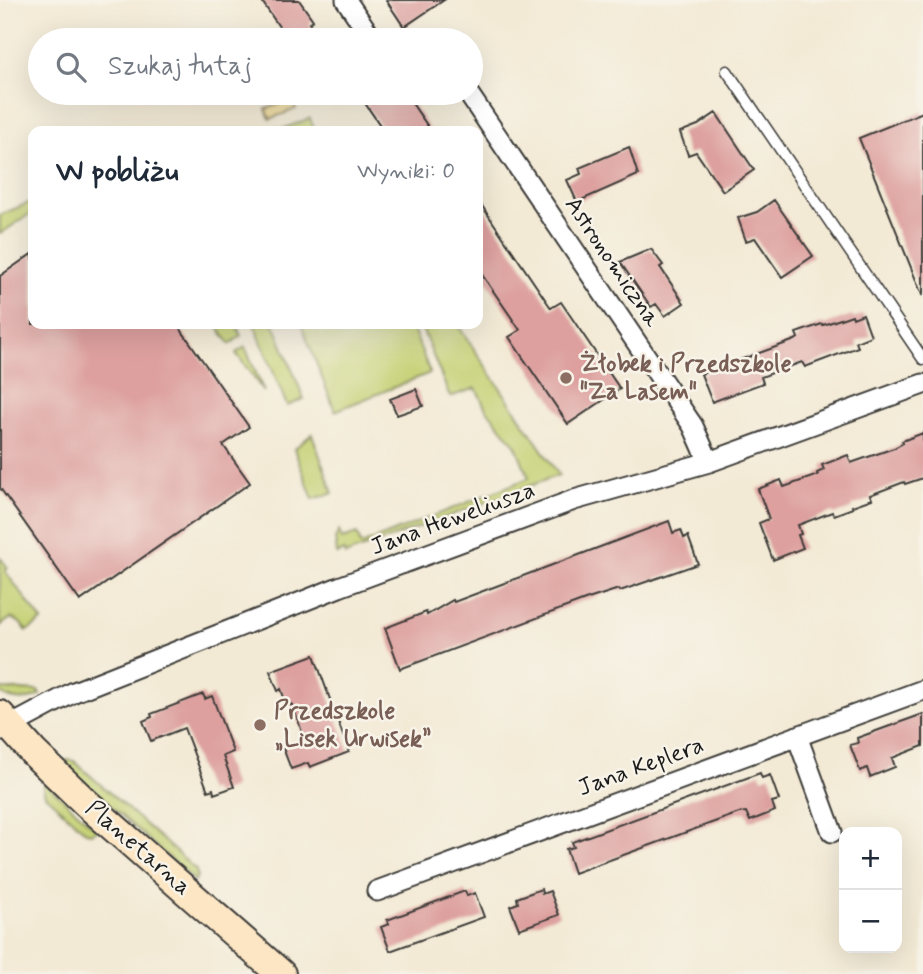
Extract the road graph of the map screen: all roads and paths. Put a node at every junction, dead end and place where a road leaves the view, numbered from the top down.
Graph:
1 (346, 0) edge
2 (365, 28) edge
3 (727, 71) dead end
4 (476, 105) edge
5 (923, 359) edge
6 (923, 384) edge
7 (709, 463) junction
8 (923, 690) edge
9 (3, 724) edge
10 (797, 736) junction
11 (832, 831) dead end
12 (377, 891) dead end
13 (282, 974) edge

1 - 2 street
3 - 5 lane
4 - 7 street, Astronomiczna
6 - 7 street, Jana Heweliusza
7 - 9 street, Jana Heweliusza
8 - 10 street, Jana Keplera
9 - 13 street, Planetarna
10 - 11 street
10 - 12 street, Jana Keplera

